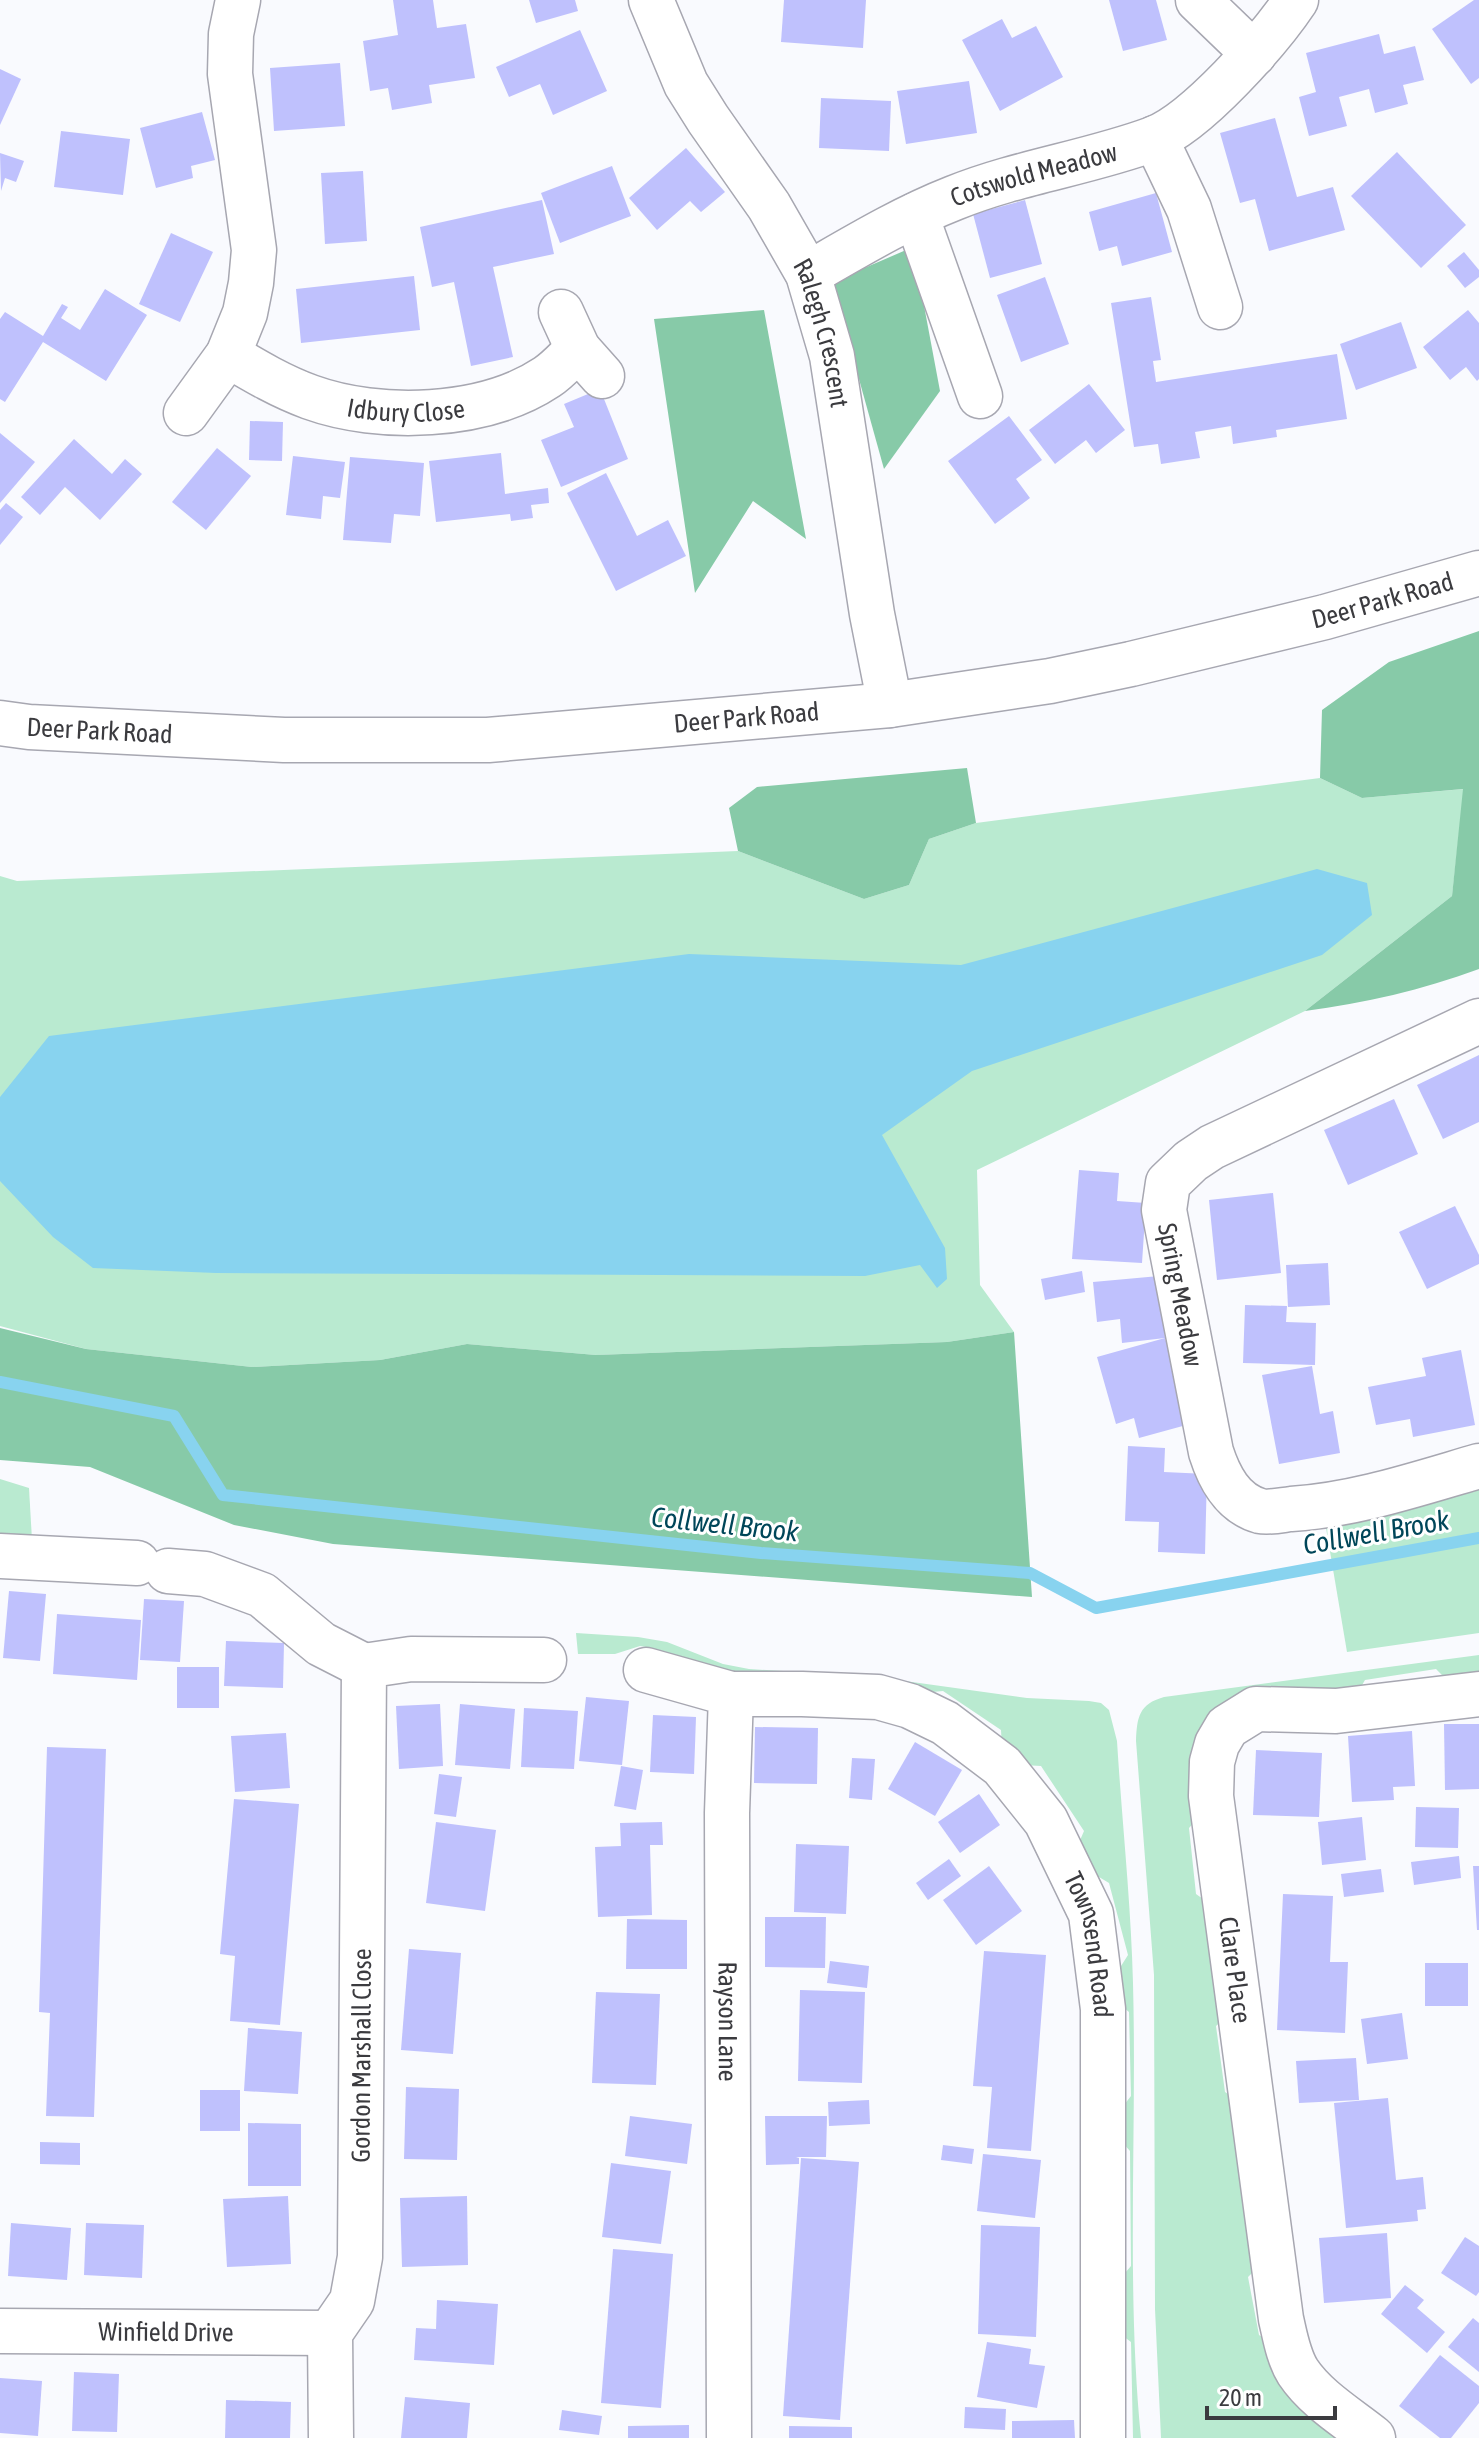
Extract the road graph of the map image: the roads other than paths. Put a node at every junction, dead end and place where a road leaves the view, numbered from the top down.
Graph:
1 (238, 0) edge
2 (651, 0) edge
3 (1198, 0) edge
4 (1296, 0) edge
5 (1254, 54) junction
6 (1155, 138) junction
7 (916, 215) junction
8 (808, 274) junction
9 (1220, 307) dead end
10 (581, 345) dead end
11 (228, 355) junction
12 (980, 396) dead end
13 (186, 413) dead end
14 (1479, 573) edge
15 (890, 705) junction
16 (0, 723) edge
17 (1479, 1021) edge
18 (1479, 1466) edge
19 (0, 1556) edge
20 (544, 1660) dead end
21 (364, 1666) junction
22 (646, 1670) dead end
23 (731, 1694) junction
24 (1479, 1694) edge
25 (0, 2331) edge
26 (330, 2333) junction
27 (331, 2438) edge
28 (729, 2438) edge
29 (1103, 2438) edge
30 (1373, 2438) edge

1 - 11 street
2 - 8 street, Ralegh Crescent
3 - 5 street
4 - 5 street, Cotswold Meadow
5 - 6 street, Cotswold Meadow
6 - 7 street, Cotswold Meadow
6 - 9 street
7 - 8 street, Cotswold Meadow
7 - 12 street, Cotswold Meadow
8 - 15 street, Ralegh Crescent
10 - 11 street, Idbury Close
11 - 13 street
14 - 15 street, Deer Park Road
15 - 16 street, Deer Park Road
17 - 18 street, Spring Meadow
19 - 21 street
20 - 21 street
21 - 26 street, Gordon Marshall Close
22 - 23 street
23 - 28 street, Rayson Lane
23 - 29 street, Townsend Road
24 - 30 street, Clare Place
25 - 26 street, Winfield Drive
26 - 27 street

